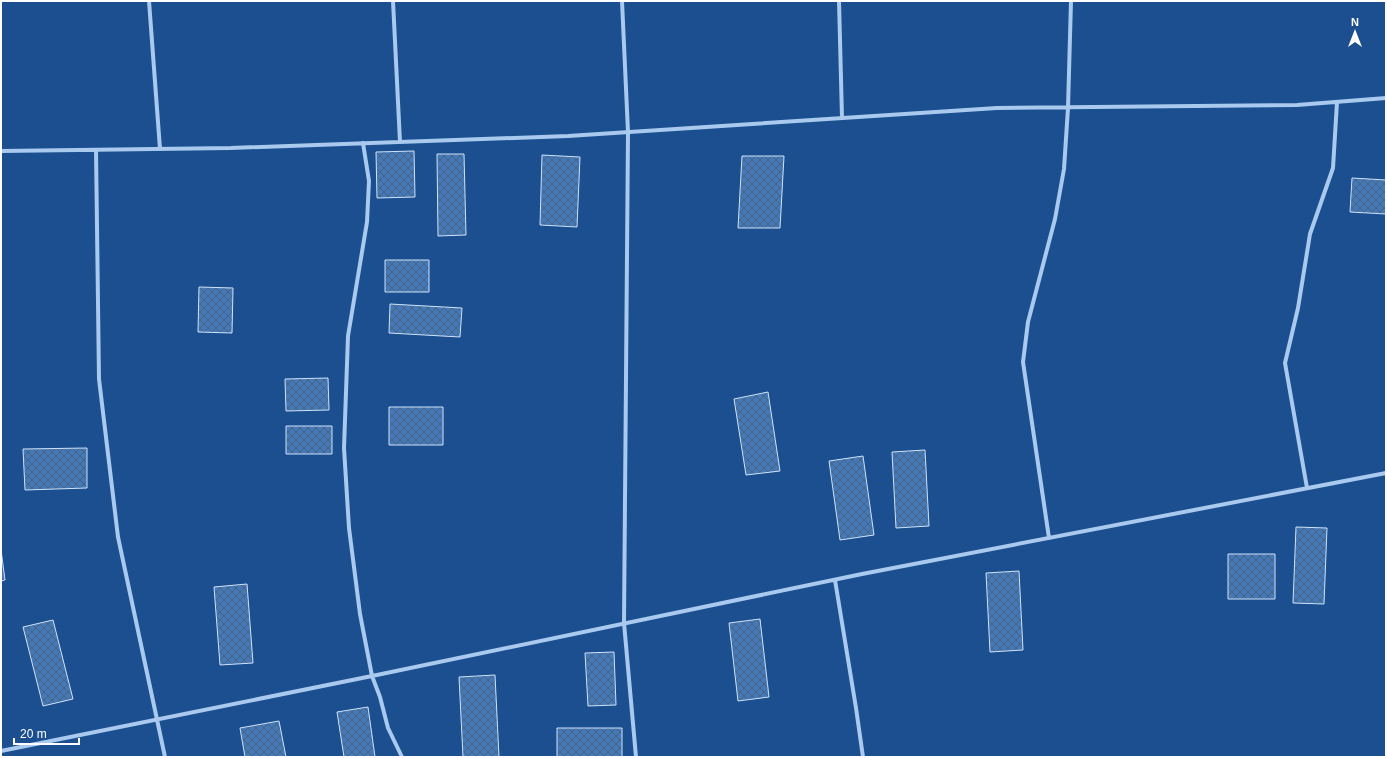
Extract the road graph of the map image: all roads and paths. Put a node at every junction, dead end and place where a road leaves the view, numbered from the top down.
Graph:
1 (149, 1) edge
2 (393, 1) edge
3 (622, 1) edge
4 (839, 1) edge
5 (1071, 1) edge
6 (1386, 98) edge
7 (1337, 102) junction
8 (1068, 108) junction
9 (842, 118) junction
10 (628, 132) junction
11 (400, 142) junction
12 (363, 143) junction
13 (160, 149) junction
14 (96, 150) junction
15 (1, 151) edge
16 (1386, 473) edge
17 (1307, 488) junction
18 (1049, 538) junction
19 (835, 580) junction
20 (624, 623) junction
21 (372, 676) junction
22 (158, 719) junction
23 (1, 751) edge
24 (166, 757) edge
25 (402, 757) edge
26 (636, 757) edge
27 (863, 757) edge

1 - 13 street
2 - 11 street
3 - 10 street
4 - 9 street
5 - 8 street
6 - 7 street
7 - 8 street
7 - 17 street
8 - 9 street
8 - 18 street
9 - 10 street
10 - 11 street
10 - 20 street
11 - 12 street
12 - 13 street
12 - 21 street
13 - 14 street
14 - 15 street
14 - 22 street
16 - 17 street
17 - 18 street
18 - 19 street
19 - 20 street
19 - 27 street
20 - 21 street
20 - 26 street
21 - 22 street
21 - 25 street
22 - 23 street
22 - 24 street

